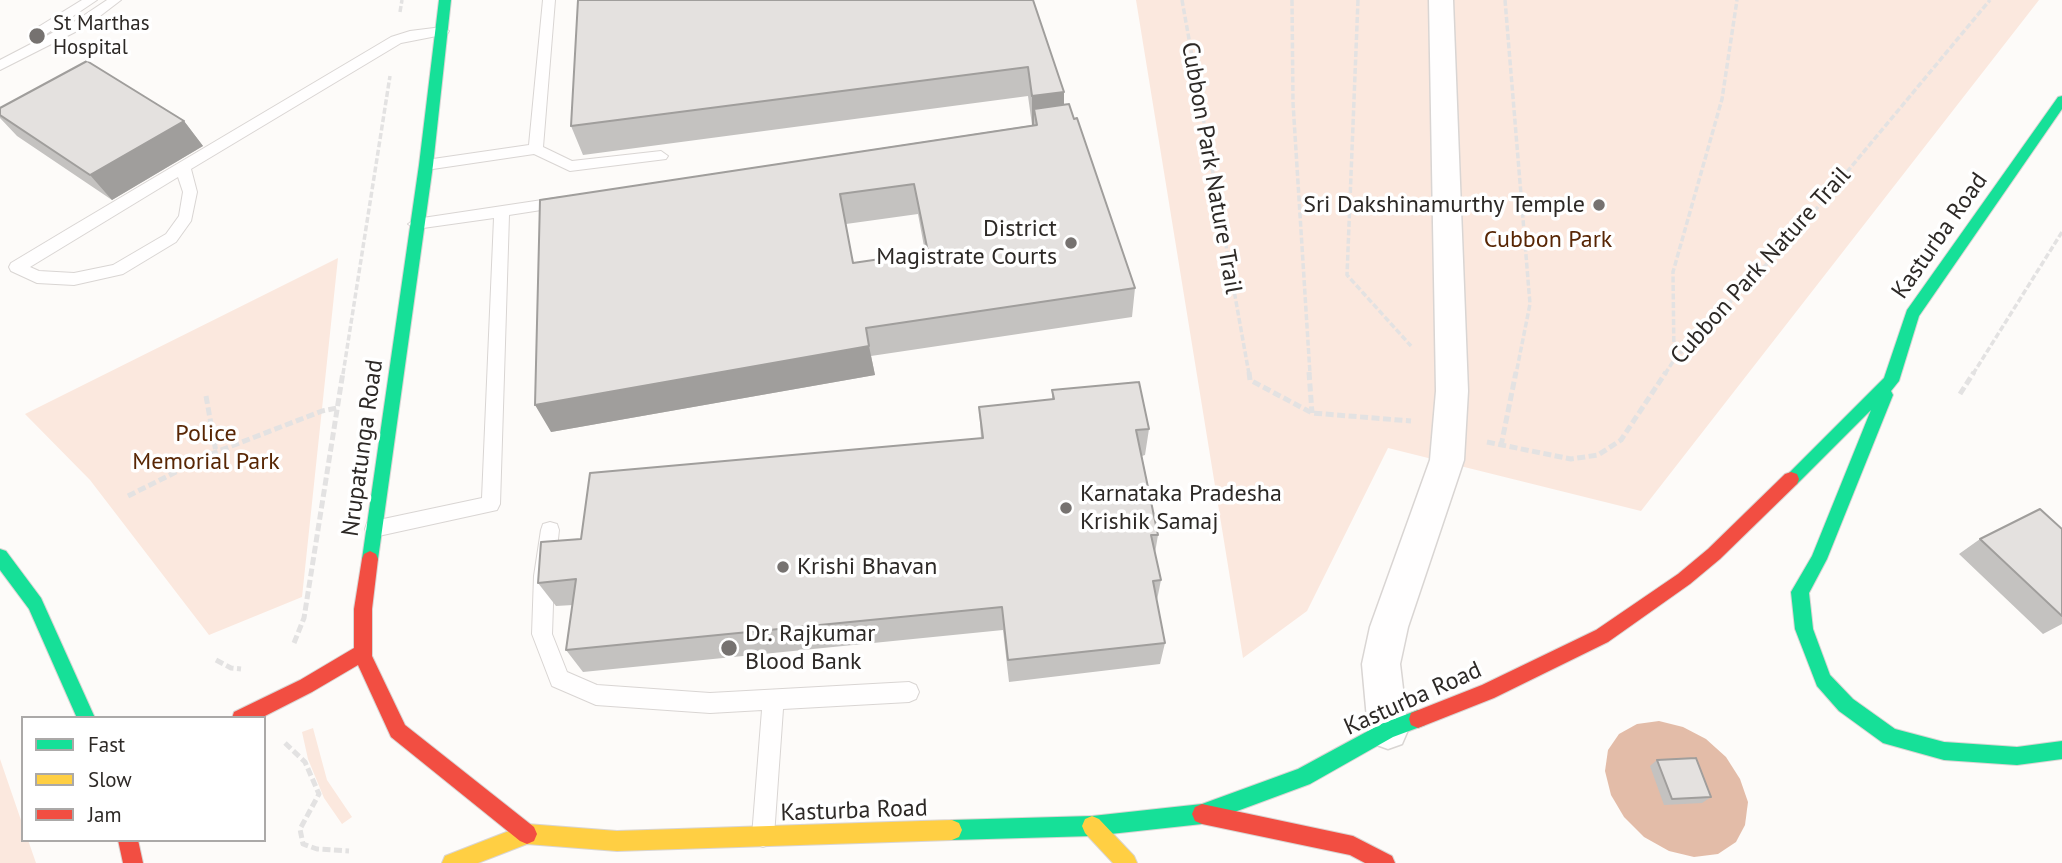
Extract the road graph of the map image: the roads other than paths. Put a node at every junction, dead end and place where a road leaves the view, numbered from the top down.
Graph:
1 (91, 0) edge
2 (115, 0) edge
3 (445, 0) edge
4 (549, 0) edge
5 (1441, 0) edge
6 (442, 31) junction
7 (11, 52) edge
8 (0, 66) edge
9 (2062, 100) edge
10 (536, 149) junction
11 (662, 156) dead end
12 (426, 165) junction
13 (183, 167) junction
14 (579, 200) edge
15 (502, 211) junction
16 (416, 224) junction
17 (1891, 381) junction
18 (374, 529) junction
19 (550, 530) dead end
20 (0, 556) edge
21 (363, 652) junction
22 (909, 692) dead end
23 (773, 699) junction
24 (85, 716) edge
25 (245, 716) edge
26 (1388, 730) junction
27 (2062, 750) edge
28 (1202, 814) junction
29 (1092, 826) junction
30 (527, 834) junction
31 (763, 836) junction
32 (617, 841) junction
33 (128, 842) edge
34 (133, 863) edge
35 (452, 863) edge
36 (603, 863) edge
37 (1127, 863) edge
38 (1385, 863) edge

1 - 7 lane
2 - 7 lane
3 - 6 main road, Nrupatunga Road
4 - 10 lane
5 - 26 street
6 - 12 main road, Nrupatunga Road
6 - 13 lane
7 - 8 lane
9 - 17 main road, Kasturba Road
10 - 11 lane
10 - 12 lane
12 - 16 main road, Nrupatunga Road
13 - 13 lane
14 - 15 lane
15 - 16 lane
15 - 18 lane
16 - 18 main road, Nrupatunga Road
17 - 26 main road, Kasturba Road
17 - 27 main road
18 - 21 main road, Nrupatunga Road
19 - 23 lane
20 - 24 main road
21 - 25 main road
21 - 30 main road, Nrupatunga Road
22 - 23 lane
23 - 31 lane
26 - 28 main road, Kasturba Road
28 - 29 main road, Kasturba Road
28 - 38 main road
29 - 31 main road, Kasturba Road
29 - 37 main road
30 - 32 main road, Kasturba Road
30 - 35 main road
31 - 32 main road, Kasturba Road
32 - 36 lane
33 - 34 main road

